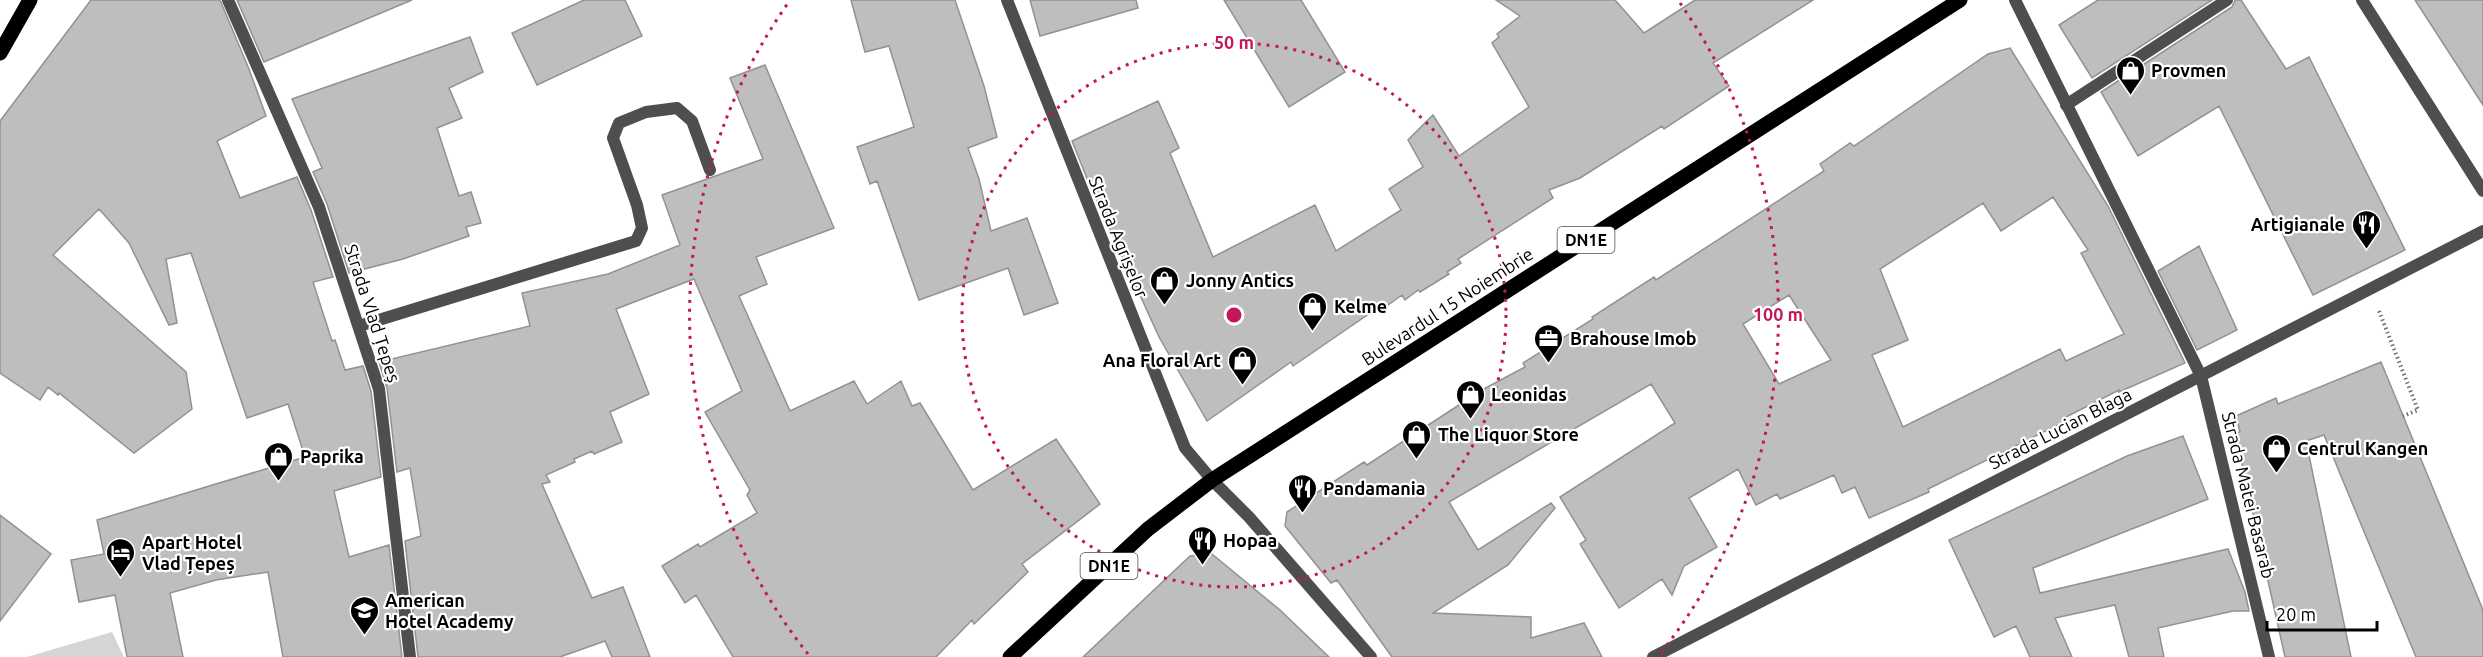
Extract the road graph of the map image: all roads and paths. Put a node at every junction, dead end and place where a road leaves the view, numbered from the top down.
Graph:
1 (30, 0) edge
2 (228, 0) edge
3 (1007, 0) edge
4 (1960, 0) edge
5 (2015, 0) edge
6 (2227, 0) edge
7 (2362, 0) edge
8 (0, 53) edge
9 (2066, 105) junction
10 (710, 170) dead end
11 (2483, 191) edge
12 (2483, 231) edge
13 (2370, 290) junction
14 (359, 326) junction
15 (2201, 376) junction
16 (2403, 416) dead end
17 (1212, 480) junction
18 (410, 657) edge
19 (1010, 657) edge
20 (1371, 657) edge
21 (1653, 657) edge
22 (2270, 657) edge

1 - 8 main road
2 - 14 street, Strada Vlad Țepeș
3 - 17 street, Strada Agrișelor
4 - 17 main road, Bulevardul 15 Noiembrie / DN1E
5 - 9 street
6 - 9 street
7 - 11 street
9 - 15 street, Strada Matei Basarab
10 - 14 street
12 - 13 street, Strada Lucian Blaga
13 - 15 street, Strada Lucian Blaga
13 - 16 path
14 - 18 street, Strada Vlad Țepeș
15 - 21 street, Strada Lucian Blaga
15 - 22 street, Strada Matei Basarab
17 - 19 main road, Bulevardul 15 Noiembrie / DN1E
17 - 20 street

